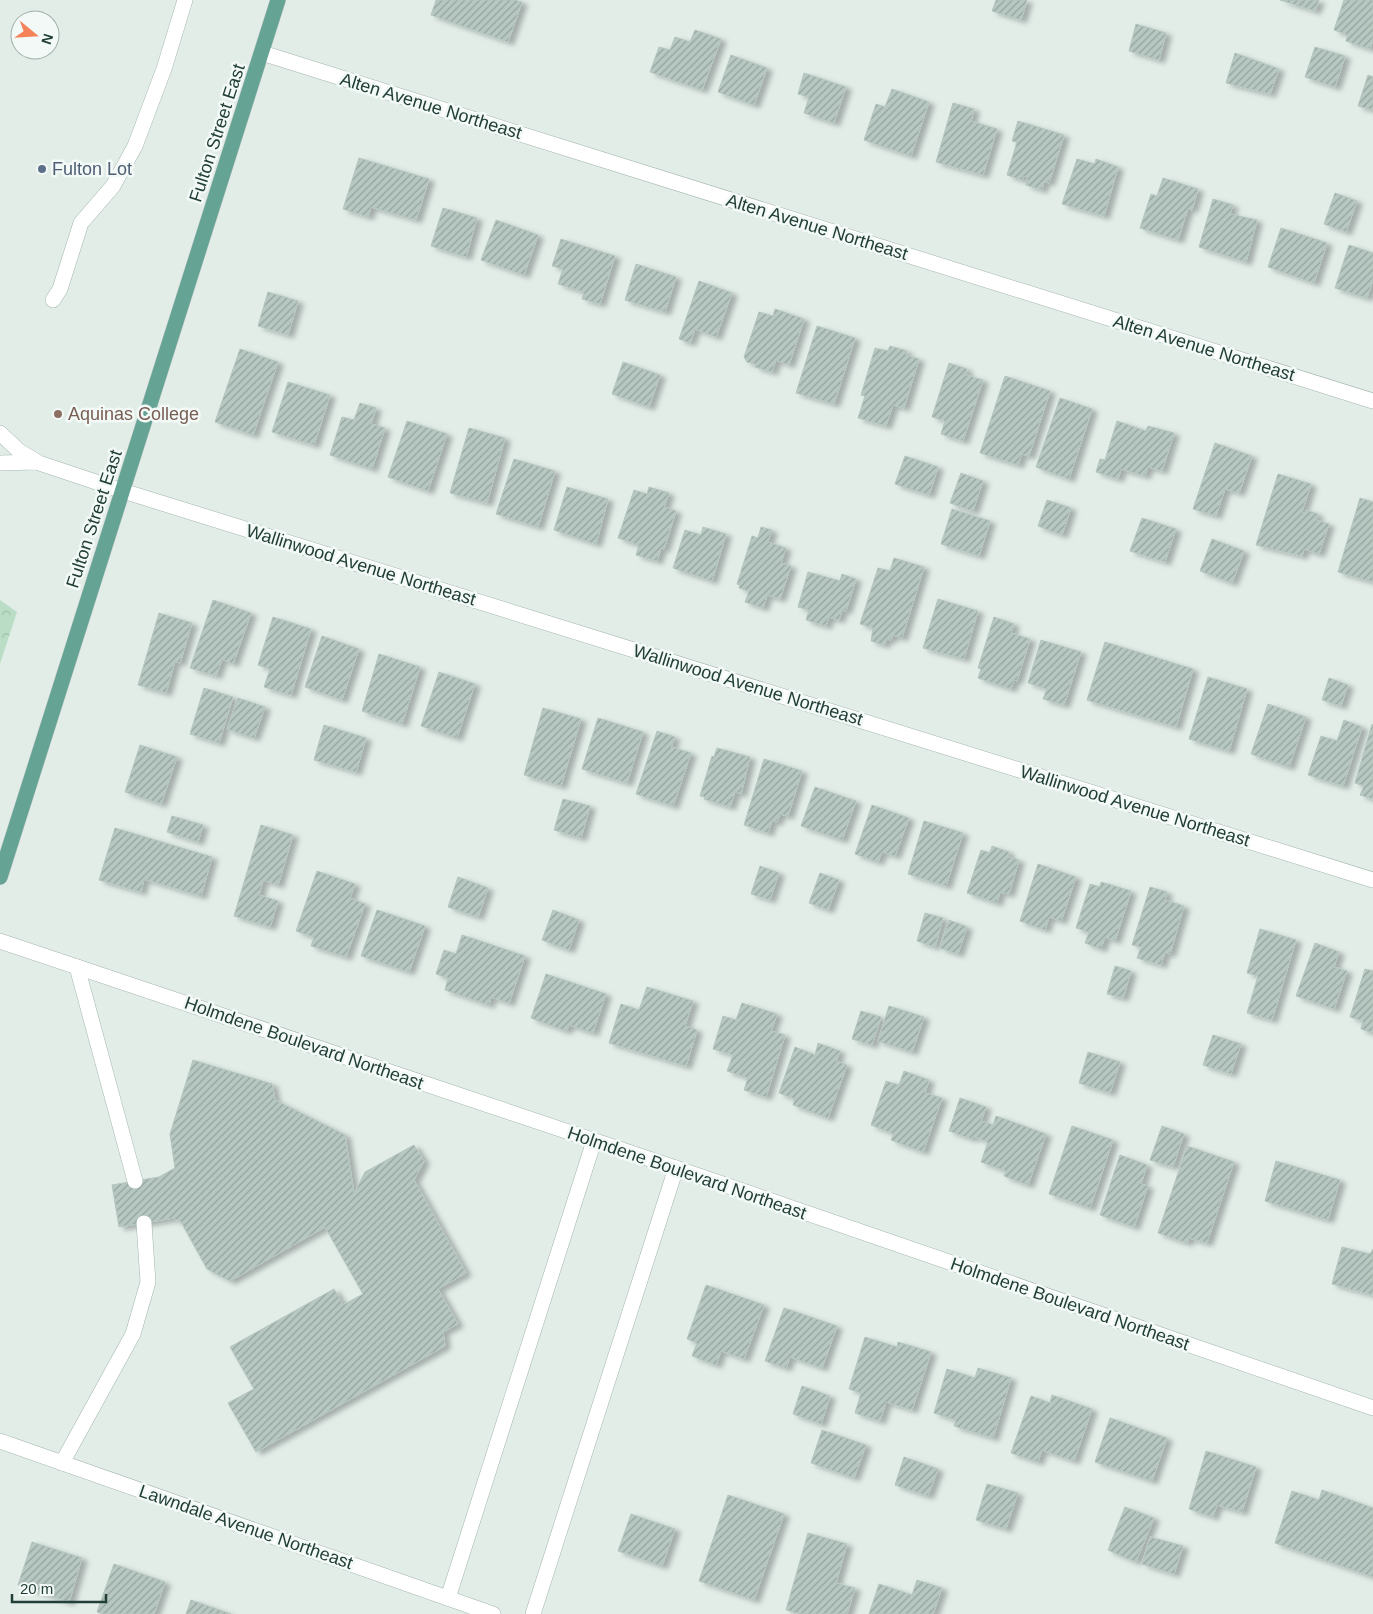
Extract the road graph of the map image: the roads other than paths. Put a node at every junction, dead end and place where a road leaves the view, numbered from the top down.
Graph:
1 (185, 0) edge
2 (278, 0) edge
3 (262, 53) junction
4 (53, 300) dead end
5 (1373, 401) edge
6 (0, 433) edge
7 (0, 463) edge
8 (39, 463) junction
9 (123, 491) junction
10 (0, 877) edge
11 (1373, 880) edge
12 (0, 941) edge
13 (77, 967) junction
14 (594, 1141) junction
15 (676, 1168) junction
16 (135, 1181) dead end
17 (144, 1223) dead end
18 (1373, 1408) edge
19 (0, 1441) edge
20 (62, 1463) junction
21 (448, 1598) junction
22 (493, 1614) edge
23 (533, 1614) edge

1 - 4 street
2 - 3 main road, Fulton Street East
3 - 5 street, Alten Avenue Northeast
3 - 9 main road, Fulton Street East
6 - 8 street
7 - 8 street
8 - 9 street, Wallinwood Avenue Northeast
9 - 10 main road, Fulton Street East
9 - 11 street, Wallinwood Avenue Northeast
12 - 13 street, Holmdene Boulevard Northeast
13 - 14 street, Holmdene Boulevard Northeast
13 - 16 street
14 - 15 street, Holmdene Boulevard Northeast
14 - 21 street
15 - 18 street, Holmdene Boulevard Northeast
15 - 23 street
17 - 20 street
19 - 20 street, Lawndale Avenue Northeast
20 - 21 street, Lawndale Avenue Northeast
21 - 22 street, Lawndale Avenue Northeast

